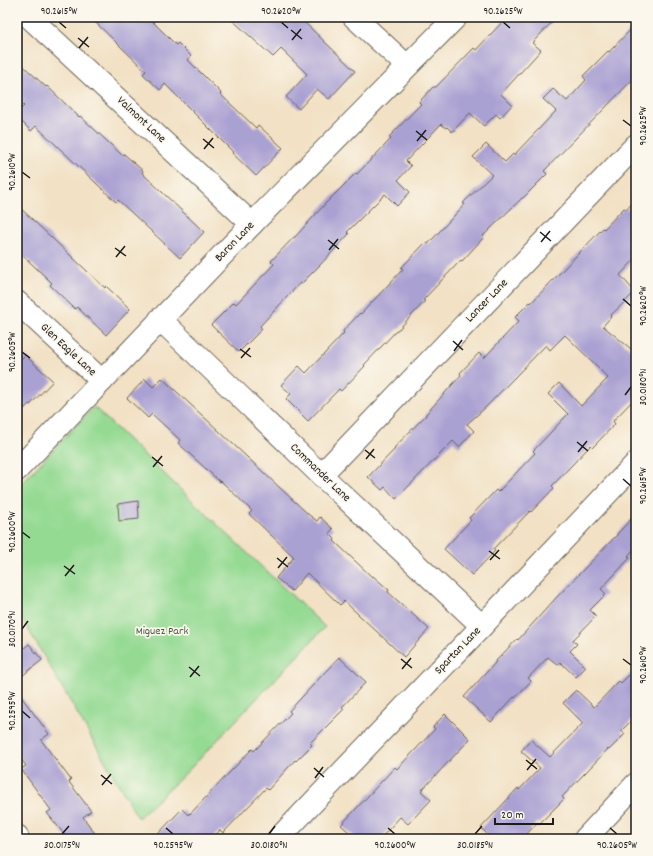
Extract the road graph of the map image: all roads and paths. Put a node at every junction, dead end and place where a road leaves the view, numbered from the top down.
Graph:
1 (29, 17) edge
2 (354, 17) edge
3 (456, 17) edge
4 (407, 66) junction
5 (636, 145) edge
6 (252, 224) junction
7 (17, 302) edge
8 (160, 320) junction
9 (102, 382) junction
10 (636, 462) edge
11 (17, 470) edge
12 (322, 475) junction
13 (482, 626) junction
14 (636, 784) edge
15 (278, 839) edge
16 (585, 839) edge

1 - 6 street, Valmont Lane
2 - 4 street
3 - 4 street, Baron Lane
4 - 6 street, Baron Lane
5 - 12 street, Lancer Lane
6 - 8 street, Baron Lane
7 - 9 street, Glen Eagle Lane
8 - 9 street, Baron Lane
8 - 12 street, Commander Lane
9 - 11 street, Baron Lane
10 - 13 street, Spartan Lane
12 - 13 street, Commander Lane
13 - 15 street, Spartan Lane
14 - 16 street

